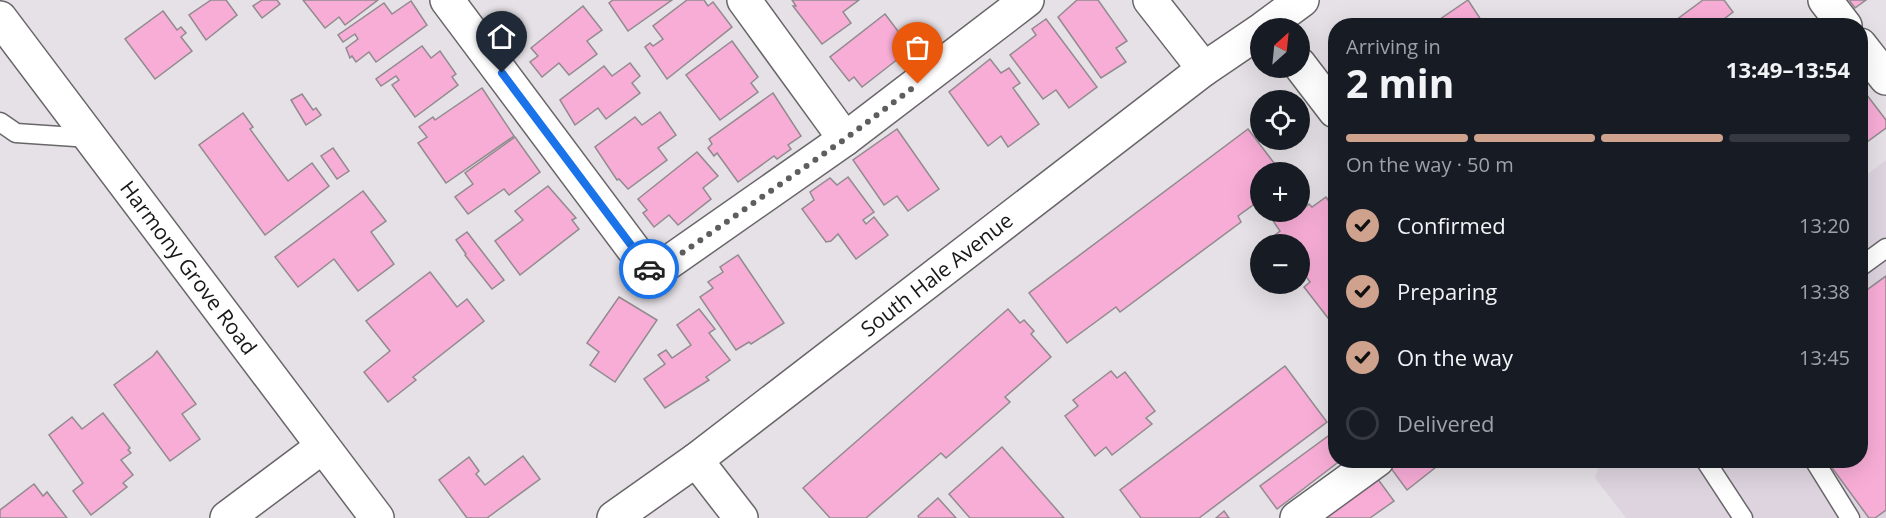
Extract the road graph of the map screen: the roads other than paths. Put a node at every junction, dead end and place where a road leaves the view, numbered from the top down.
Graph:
1 (447, 0) edge
2 (744, 0) edge
3 (1027, 0) edge
4 (1150, 0) edge
5 (1302, 0) edge
6 (1826, 0) edge
7 (0, 18) edge
8 (1279, 18) edge
9 (1839, 18) edge
10 (1250, 39) edge
11 (1868, 55) edge
12 (1204, 69) junction
13 (1310, 78) edge
14 (1886, 78) edge
15 (1328, 102) edge
16 (0, 122) edge
17 (90, 138) junction
18 (845, 139) junction
19 (1886, 248) edge
20 (1868, 261) edge
21 (322, 447) junction
22 (696, 460) junction
23 (1366, 468) edge
24 (1710, 468) edge
25 (1819, 468) edge
26 (227, 518) edge
27 (377, 518) edge
28 (614, 518) edge
29 (741, 518) edge
30 (1297, 518) edge
31 (1743, 518) edge
32 (1850, 518) edge

1 - 18 street
2 - 18 street
3 - 18 street
4 - 12 street
5 - 8 street, South Hale Avenue
6 - 9 street
7 - 17 street, Harmony Grove Road
10 - 12 street, South Hale Avenue
11 - 14 street
12 - 22 street, South Hale Avenue
13 - 15 street
16 - 17 lane
17 - 21 street, Harmony Grove Road
19 - 20 lane
21 - 26 street
21 - 27 street, Harmony Grove Road
22 - 28 street, South Hale Avenue
22 - 29 street
23 - 30 street
24 - 31 lane
25 - 32 lane

